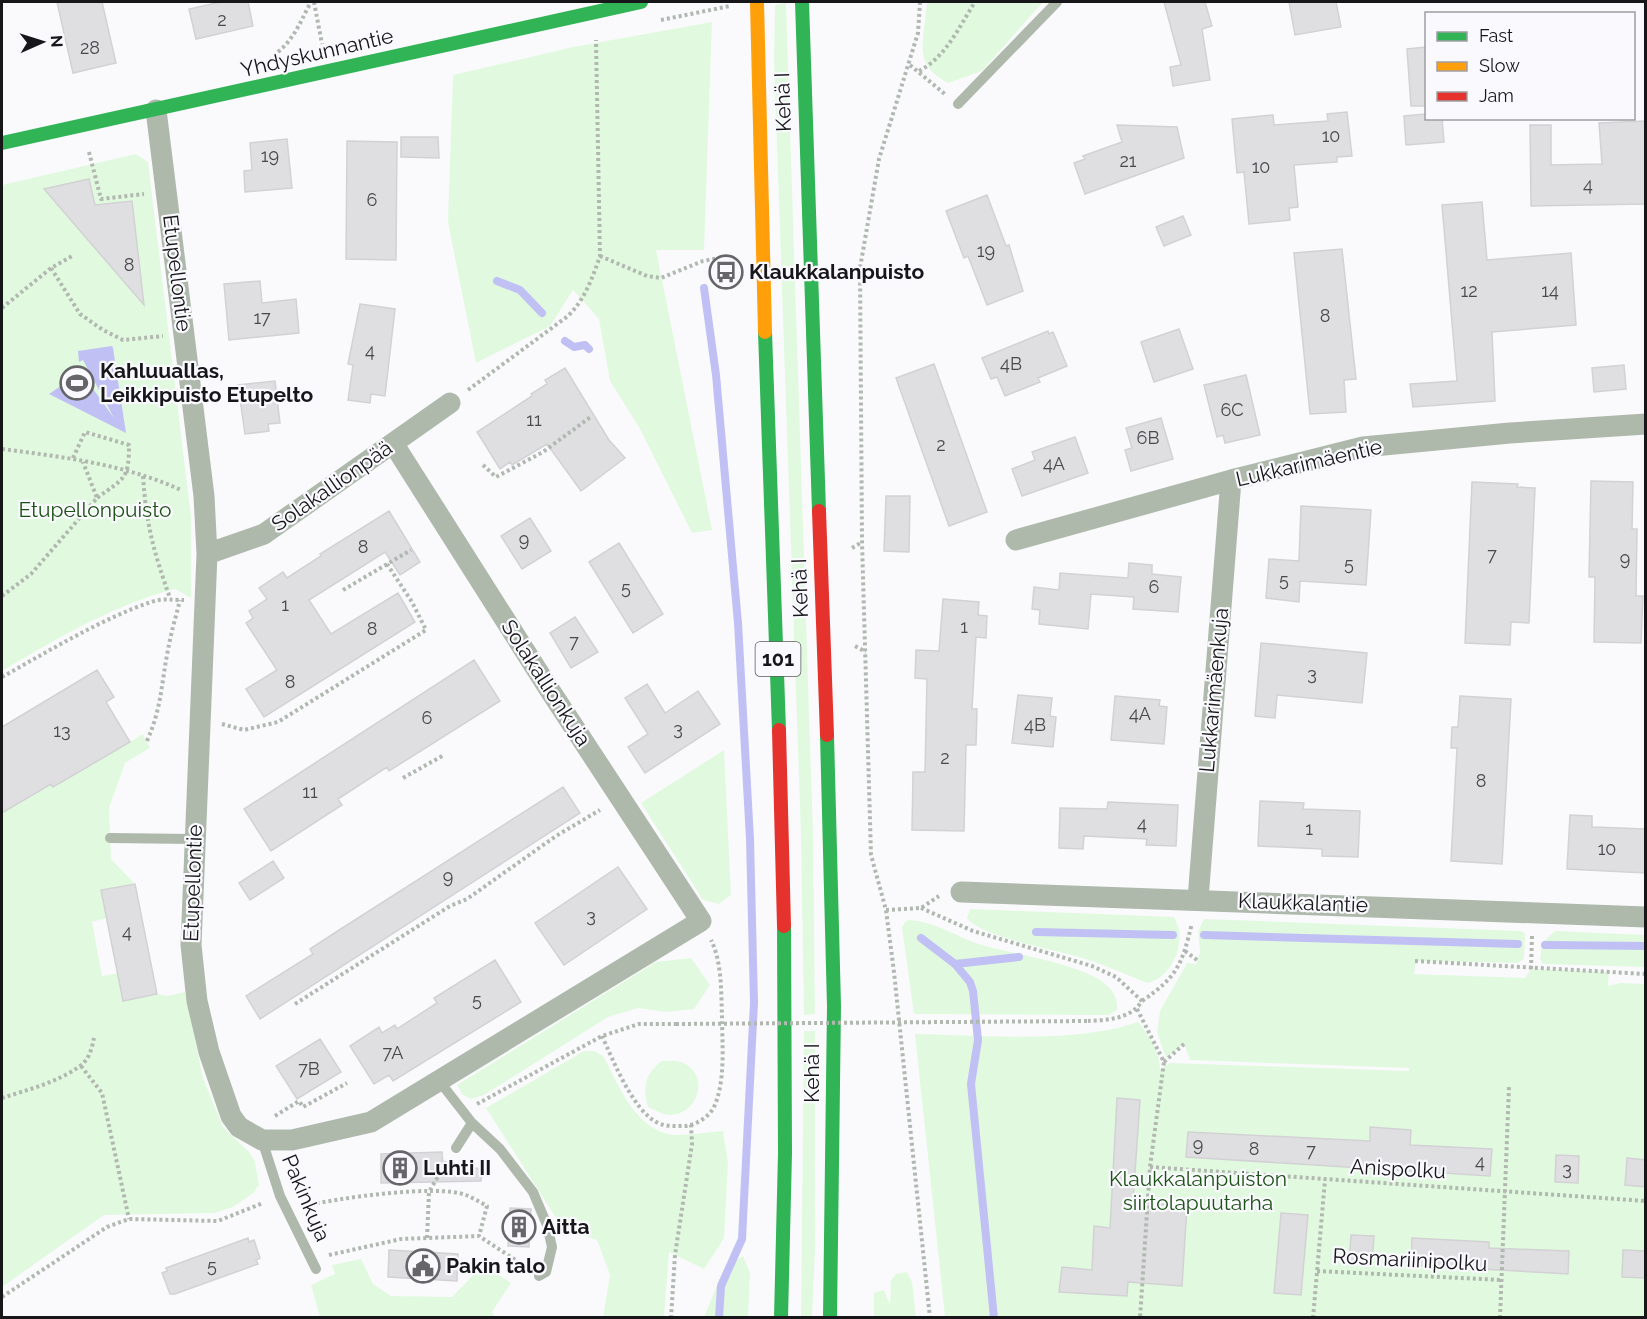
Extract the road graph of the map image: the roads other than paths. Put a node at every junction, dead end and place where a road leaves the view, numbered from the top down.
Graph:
1 (641, 2) edge
2 (757, 2) edge
3 (802, 2) edge
4 (1057, 2) edge
5 (958, 104) road end
6 (156, 110) junction
7 (2, 143) edge
8 (450, 403) road end
9 (1646, 424) edge
10 (393, 443) junction
11 (1231, 480) junction
12 (1016, 540) dead end
13 (207, 554) junction
14 (110, 838) dead end
15 (194, 839) junction
16 (961, 892) road end
17 (1198, 899) junction
18 (1646, 917) edge
19 (440, 1082) junction
20 (472, 1123) junction
21 (262, 1140) junction
22 (456, 1148) road end
23 (316, 1269) dead end
24 (539, 1276) road end
25 (781, 1317) edge
26 (830, 1317) edge

1 - 6 main road, Yhdyskunnantie
2 - 25 main road, Kehä I / 101
3 - 26 main road, Kehä I / 101
4 - 5 lane
6 - 7 main road, Yhdyskunnantie
6 - 13 street, Etupellontie
8 - 10 street, Solakallionpää
9 - 11 street, Lukkarimäentie
10 - 13 street, Solakallionpää
10 - 19 street, Solakallionkuja
11 - 12 street, Lukkarimäentie
11 - 17 street, Lukkarimäenkuja
13 - 15 street, Etupellontie
14 - 15 lane
15 - 21 street, Etupellontie
16 - 17 street, Klaukkalantie
17 - 18 street, Klaukkalantie
19 - 20 lane
19 - 21 street
20 - 22 lane
20 - 24 lane
21 - 23 lane, Pakinkuja

